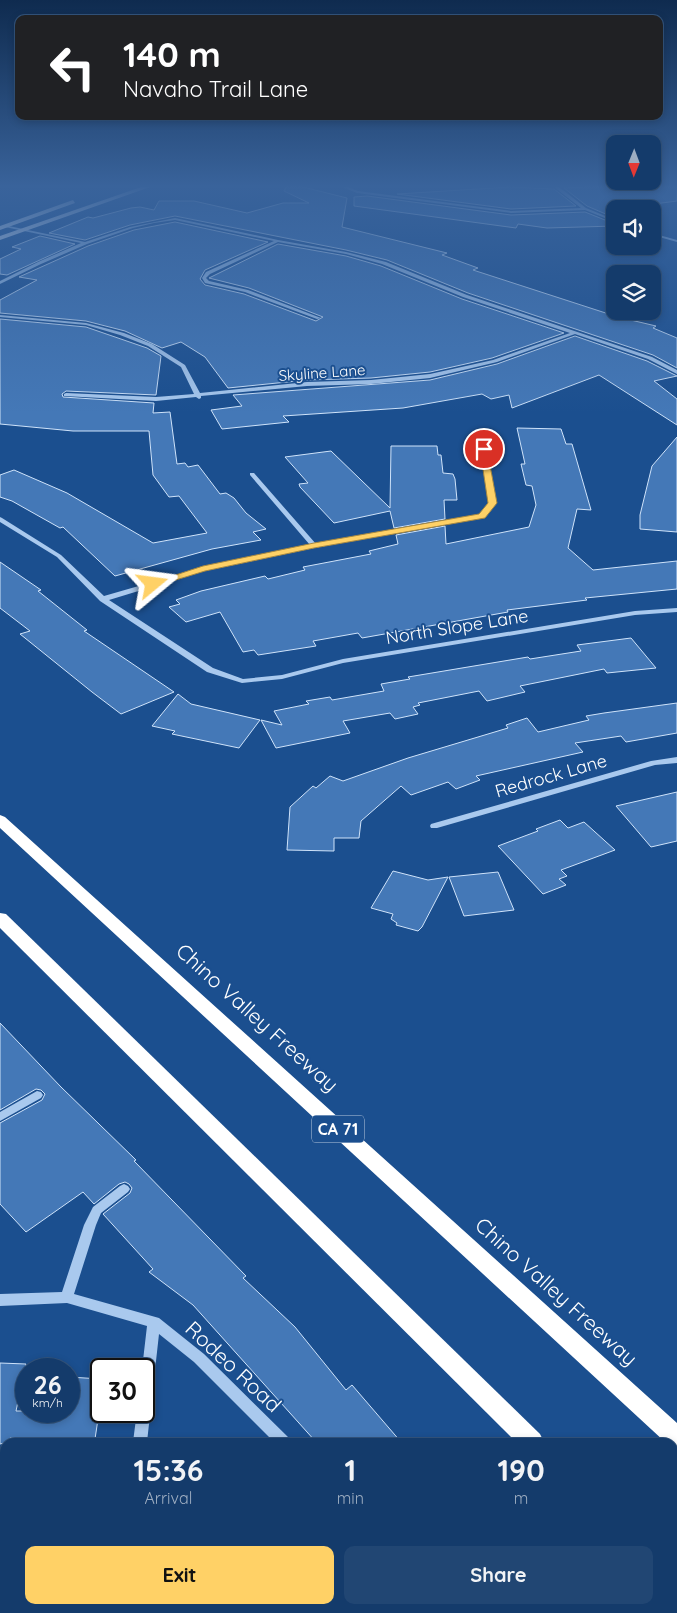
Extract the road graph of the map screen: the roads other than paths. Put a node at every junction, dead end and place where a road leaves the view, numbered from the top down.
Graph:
1 (46, 262) edge
2 (231, 262) edge
3 (381, 262) edge
4 (0, 284) edge
5 (0, 316) edge
6 (319, 318) dead end
7 (574, 333) junction
8 (677, 372) edge
9 (66, 395) dead end
10 (199, 397) junction
11 (484, 449) dead end
12 (252, 474) dead end
13 (0, 519) edge
14 (314, 546) junction
15 (103, 599) junction
16 (677, 610) edge
17 (677, 760) edge
18 (0, 820) edge
19 (434, 826) dead end
20 (0, 918) edge
21 (37, 1095) dead end
22 (0, 1117) edge
23 (124, 1188) dead end
24 (67, 1297) junction
25 (0, 1300) edge
26 (154, 1322) junction
27 (150, 1358) edge
28 (142, 1423) edge
29 (141, 1438) edge
30 (279, 1438) edge
31 (528, 1438) edge
32 (677, 1438) edge

1 - 4 street
2 - 6 street
3 - 7 street
5 - 10 street
7 - 8 street
7 - 10 street, Skyline Lane
9 - 10 street, Skyline Lane
11 - 14 street
12 - 14 street
13 - 15 street
14 - 15 street
15 - 16 street, North Slope Lane
17 - 19 street, Redrock Lane
18 - 32 highway, Chino Valley Freeway / CA 71
20 - 31 highway
21 - 22 street
23 - 24 street
24 - 25 street, Rodeo Road
24 - 26 street, Rodeo Road
26 - 27 street
26 - 30 street, Rodeo Road
28 - 29 street

